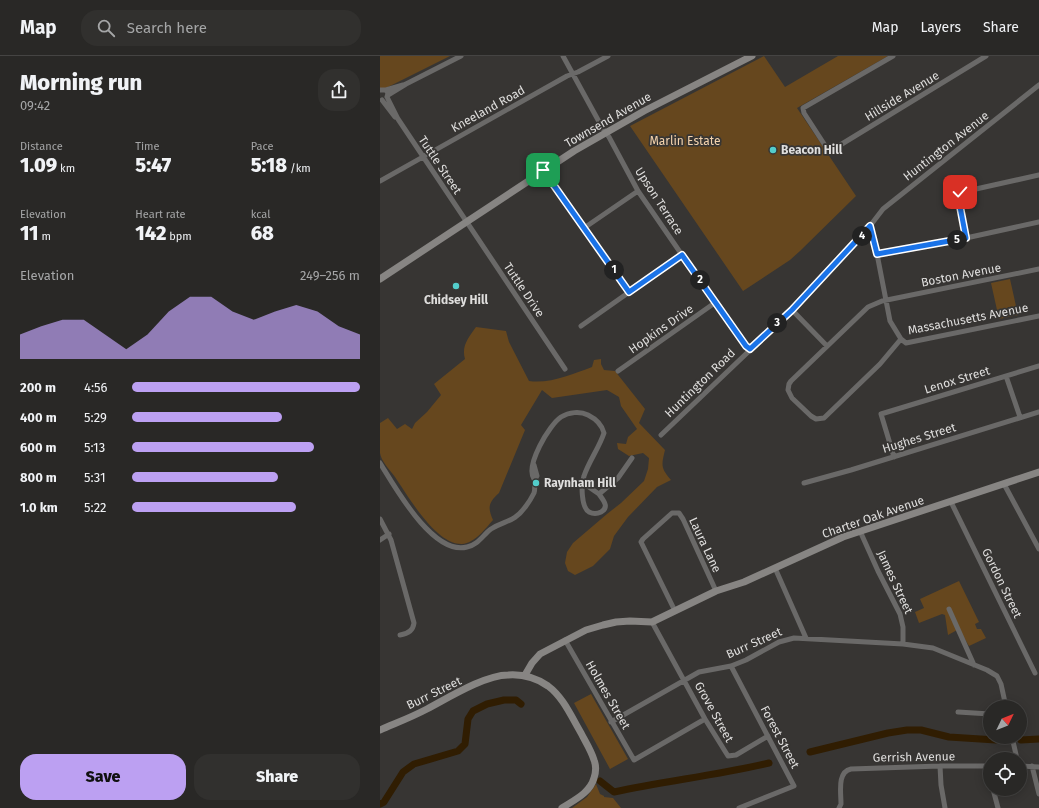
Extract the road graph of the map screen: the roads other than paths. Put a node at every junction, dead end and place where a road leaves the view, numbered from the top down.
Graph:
1 (462, 56) edge
2 (563, 56) edge
3 (608, 56) edge
4 (752, 56) edge
5 (893, 56) edge
6 (986, 56) edge
7 (573, 74) junction
8 (1039, 84) edge
9 (385, 93) edge
10 (381, 100) edge
11 (398, 119) junction
12 (606, 133) junction
13 (423, 157) junction
14 (543, 170) junction
15 (1039, 175) edge
16 (380, 181) edge
17 (638, 191) junction
18 (466, 222) junction
19 (1039, 222) edge
20 (870, 226) junction
21 (584, 228) junction
22 (966, 238) junction
23 (877, 254) junction
24 (682, 255) junction
25 (1039, 269) edge
26 (380, 279) edge
27 (629, 292) junction
28 (887, 300) junction
29 (716, 302) junction
30 (792, 310) junction
31 (1039, 316) edge
32 (581, 326) dead end
33 (901, 340) junction
34 (827, 346) junction
35 (750, 349) junction
36 (1039, 366) edge
37 (565, 369) dead end
38 (618, 372) dead end
39 (1006, 376) junction
40 (1039, 412) edge
41 (1020, 418) junction
42 (661, 435) dead end
43 (894, 457) junction
44 (632, 458) dead end
45 (380, 463) edge
46 (1039, 472) edge
47 (584, 483) junction
48 (804, 483) dead end
49 (1004, 484) junction
50 (599, 494) junction
51 (951, 502) junction
52 (380, 519) edge
53 (860, 531) junction
54 (389, 534) junction
55 (380, 540) edge
56 (1037, 541) edge
57 (1039, 549) edge
58 (775, 568) junction
59 (716, 591) junction
60 (949, 609) dead end
61 (675, 611) junction
62 (652, 622) junction
63 (400, 635) dead end
64 (806, 638) junction
65 (565, 640) junction
66 (903, 644) junction
67 (974, 665) junction
68 (731, 666) junction
69 (1035, 673) dead end
70 (525, 675) junction
71 (685, 680) junction
72 (1004, 700) edge
73 (958, 712) dead end
74 (983, 714) edge
75 (705, 719) junction
76 (611, 722) junction
77 (380, 730) edge
78 (768, 736) junction
79 (940, 766) junction
80 (1027, 766) edge
81 (1032, 766) junction
82 (983, 767) edge
83 (1039, 767) edge
84 (1039, 794) edge
85 (995, 796) edge
86 (562, 808) edge
87 (739, 808) edge
88 (839, 808) edge
89 (945, 808) edge
90 (998, 808) edge

1 - 9 street
2 - 7 street, Upson Terrace
3 - 7 street, Kneeland Road
4 - 12 main road, Townsend Avenue
5 - 6 street, Hillside Avenue
7 - 12 street, Upson Terrace
7 - 13 street, Kneeland Road
8 - 20 street, Huntington Avenue
9 - 10 street
9 - 11 street, Tuttle Street
10 - 11 street, Tuttle Street
11 - 13 street, Tuttle Street
12 - 14 main road, Townsend Avenue
12 - 17 street, Upson Terrace
13 - 16 street, Kneeland Road
13 - 18 street, Tuttle Street
14 - 18 main road, Townsend Avenue
14 - 21 street
15 - 22 street
17 - 21 street
17 - 24 street, Upson Terrace
18 - 26 main road, Townsend Avenue
18 - 37 street, Tuttle Drive
19 - 22 street
20 - 23 street
20 - 30 street, Huntington Road
21 - 27 street
22 - 23 street
23 - 28 street
24 - 27 street
24 - 29 street, Upson Terrace
25 - 28 street, Boston Avenue
27 - 32 street
28 - 33 street
28 - 34 street, Boston Avenue
29 - 35 street, Upson Terrace
29 - 38 street, Hopkins Drive
30 - 34 street
30 - 35 street, Huntington Road
31 - 33 street, Massachusetts Avenue
33 - 34 street, Boston Avenue
35 - 42 street, Huntington Road
36 - 39 street, Lenox Street
39 - 41 street
39 - 43 street, Lenox Street
40 - 41 street, Hughes Street
41 - 43 street, Hughes Street
43 - 48 street, Hughes Street
44 - 50 street
45 - 47 street
46 - 49 main road, Charter Oak Avenue
47 - 50 street
47 - 50 street
49 - 51 main road, Charter Oak Avenue
49 - 56 street
51 - 53 main road, Charter Oak Avenue
51 - 69 street, Gordon Street
52 - 54 street
53 - 58 main road, Charter Oak Avenue
53 - 66 street, James Street
54 - 55 street
54 - 63 street
56 - 57 street
58 - 59 main road, Charter Oak Avenue
58 - 64 street
59 - 61 main road, Charter Oak Avenue
59 - 61 street, Laura Lane
60 - 67 street
61 - 62 main road, Charter Oak Avenue
62 - 65 main road
62 - 71 street
64 - 66 street, Burr Street
64 - 68 street, Burr Street
65 - 70 main road
65 - 76 street, Holmes Street
66 - 67 street, Burr Street
67 - 72 street, Burr Street
68 - 71 street, Burr Street
68 - 78 street, Forest Street
70 - 77 main road, Burr Street
70 - 86 main road
71 - 75 street, Grove Street
71 - 76 street, Burr Street
73 - 74 street
75 - 76 street, Holmes Street
75 - 78 street, Grove Street
78 - 87 street, Forest Street
79 - 82 street, Gerrish Avenue
79 - 88 street, Gerrish Avenue
79 - 89 street
80 - 81 street
81 - 83 street
81 - 84 street
85 - 90 street

